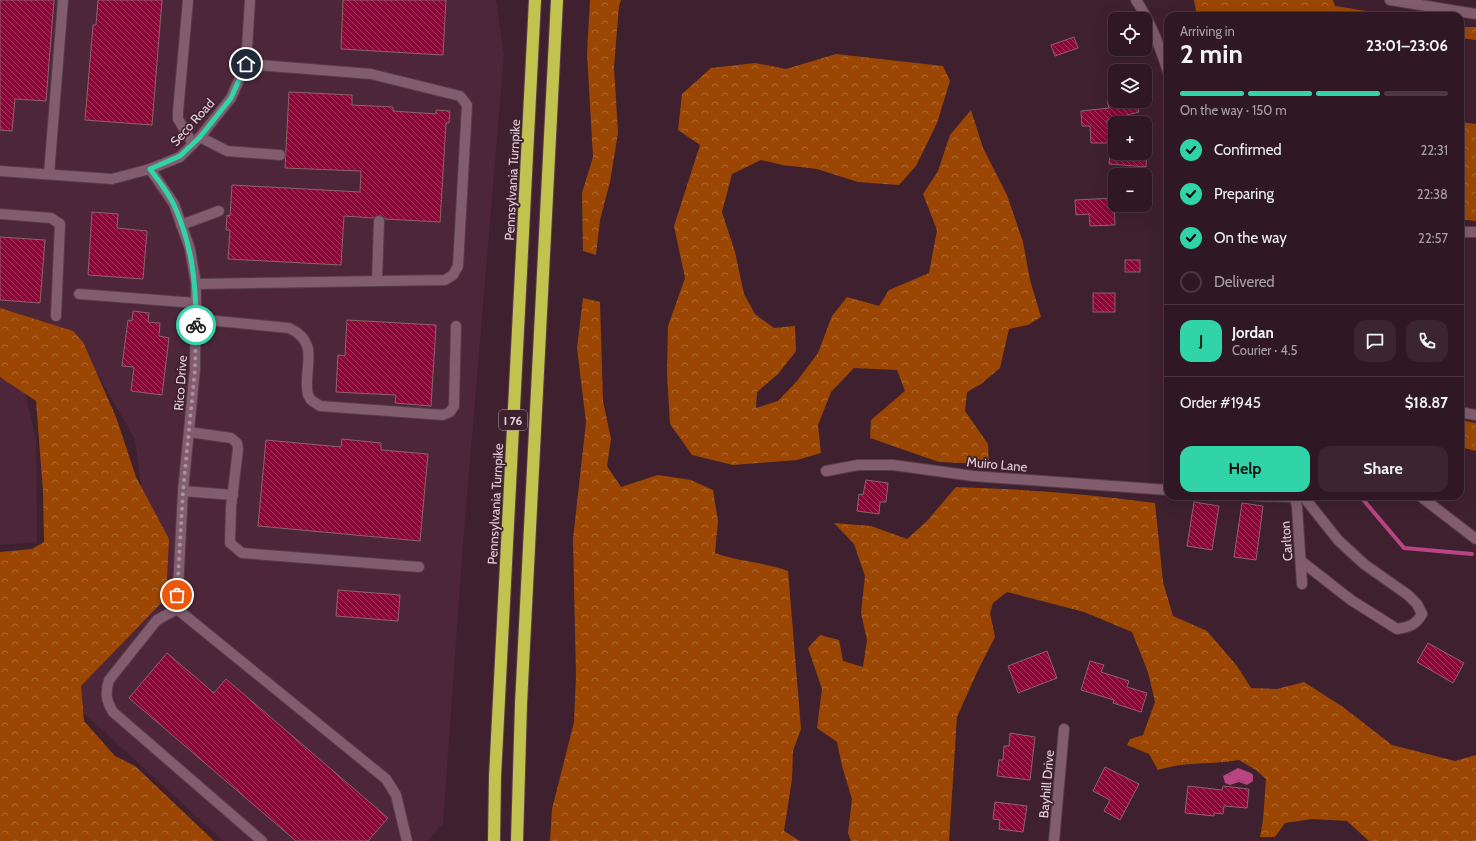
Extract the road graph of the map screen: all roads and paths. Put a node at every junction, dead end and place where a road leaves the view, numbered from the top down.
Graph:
1 (63, 0) edge
2 (188, 0) edge
3 (250, 0) edge
4 (535, 0) edge
5 (557, 0) edge
6 (1136, 0) edge
7 (1390, 0) edge
8 (1464, 12) edge
9 (1464, 12) edge
10 (1476, 14) edge
11 (1164, 58) edge
12 (246, 64) junction
13 (196, 141) junction
14 (280, 155) dead end
15 (150, 169) junction
16 (0, 171) edge
17 (49, 174) junction
18 (219, 211) dead end
19 (0, 214) edge
20 (379, 221) dead end
21 (181, 225) junction
22 (1464, 232) edge
23 (1476, 232) edge
24 (377, 281) junction
25 (196, 284) junction
26 (79, 294) dead end
27 (196, 303) junction
28 (56, 316) dead end
29 (196, 319) junction
30 (456, 326) dead end
31 (1464, 413) edge
32 (1476, 415) edge
33 (189, 432) junction
34 (826, 472) dead end
35 (1164, 490) edge
36 (183, 491) junction
37 (233, 496) junction
38 (1298, 500) edge
39 (1302, 500) edge
40 (1425, 500) edge
41 (1476, 539) edge
42 (1301, 561) junction
43 (420, 568) dead end
44 (1302, 584) dead end
45 (176, 609) junction
46 (1064, 729) dead end
47 (262, 841) edge
48 (407, 841) edge
49 (494, 841) edge
50 (516, 841) edge
51 (1054, 841) edge
52 (1057, 841) edge

1 - 17 street
2 - 13 street
3 - 12 street, Seco Road
4 - 49 highway, Pennsylvania Turnpike / I 76
5 - 50 highway, I 76
6 - 11 street
7 - 9 street
8 - 10 street
12 - 13 street, Seco Road
12 - 24 street
13 - 14 street
13 - 15 street, Seco Road
15 - 17 street, Seco Road
15 - 21 street, Rico Drive
16 - 17 street, Seco Road
18 - 21 street
19 - 28 street
20 - 24 street
21 - 25 street, Rico Drive
22 - 23 street
24 - 25 street
25 - 27 street, Rico Drive
26 - 27 street
27 - 29 street, Rico Drive
29 - 30 street
29 - 33 street, Rico Drive
31 - 32 street
33 - 36 street, Rico Drive
33 - 37 street
34 - 35 street, Muiro Lane
36 - 37 street
36 - 45 street, Rico Drive
37 - 43 street
38 - 42 street, Carlton
39 - 42 street
40 - 41 street
42 - 44 street, Carlton
45 - 47 street
45 - 48 street
46 - 51 street, Bayhill Drive
51 - 52 street

